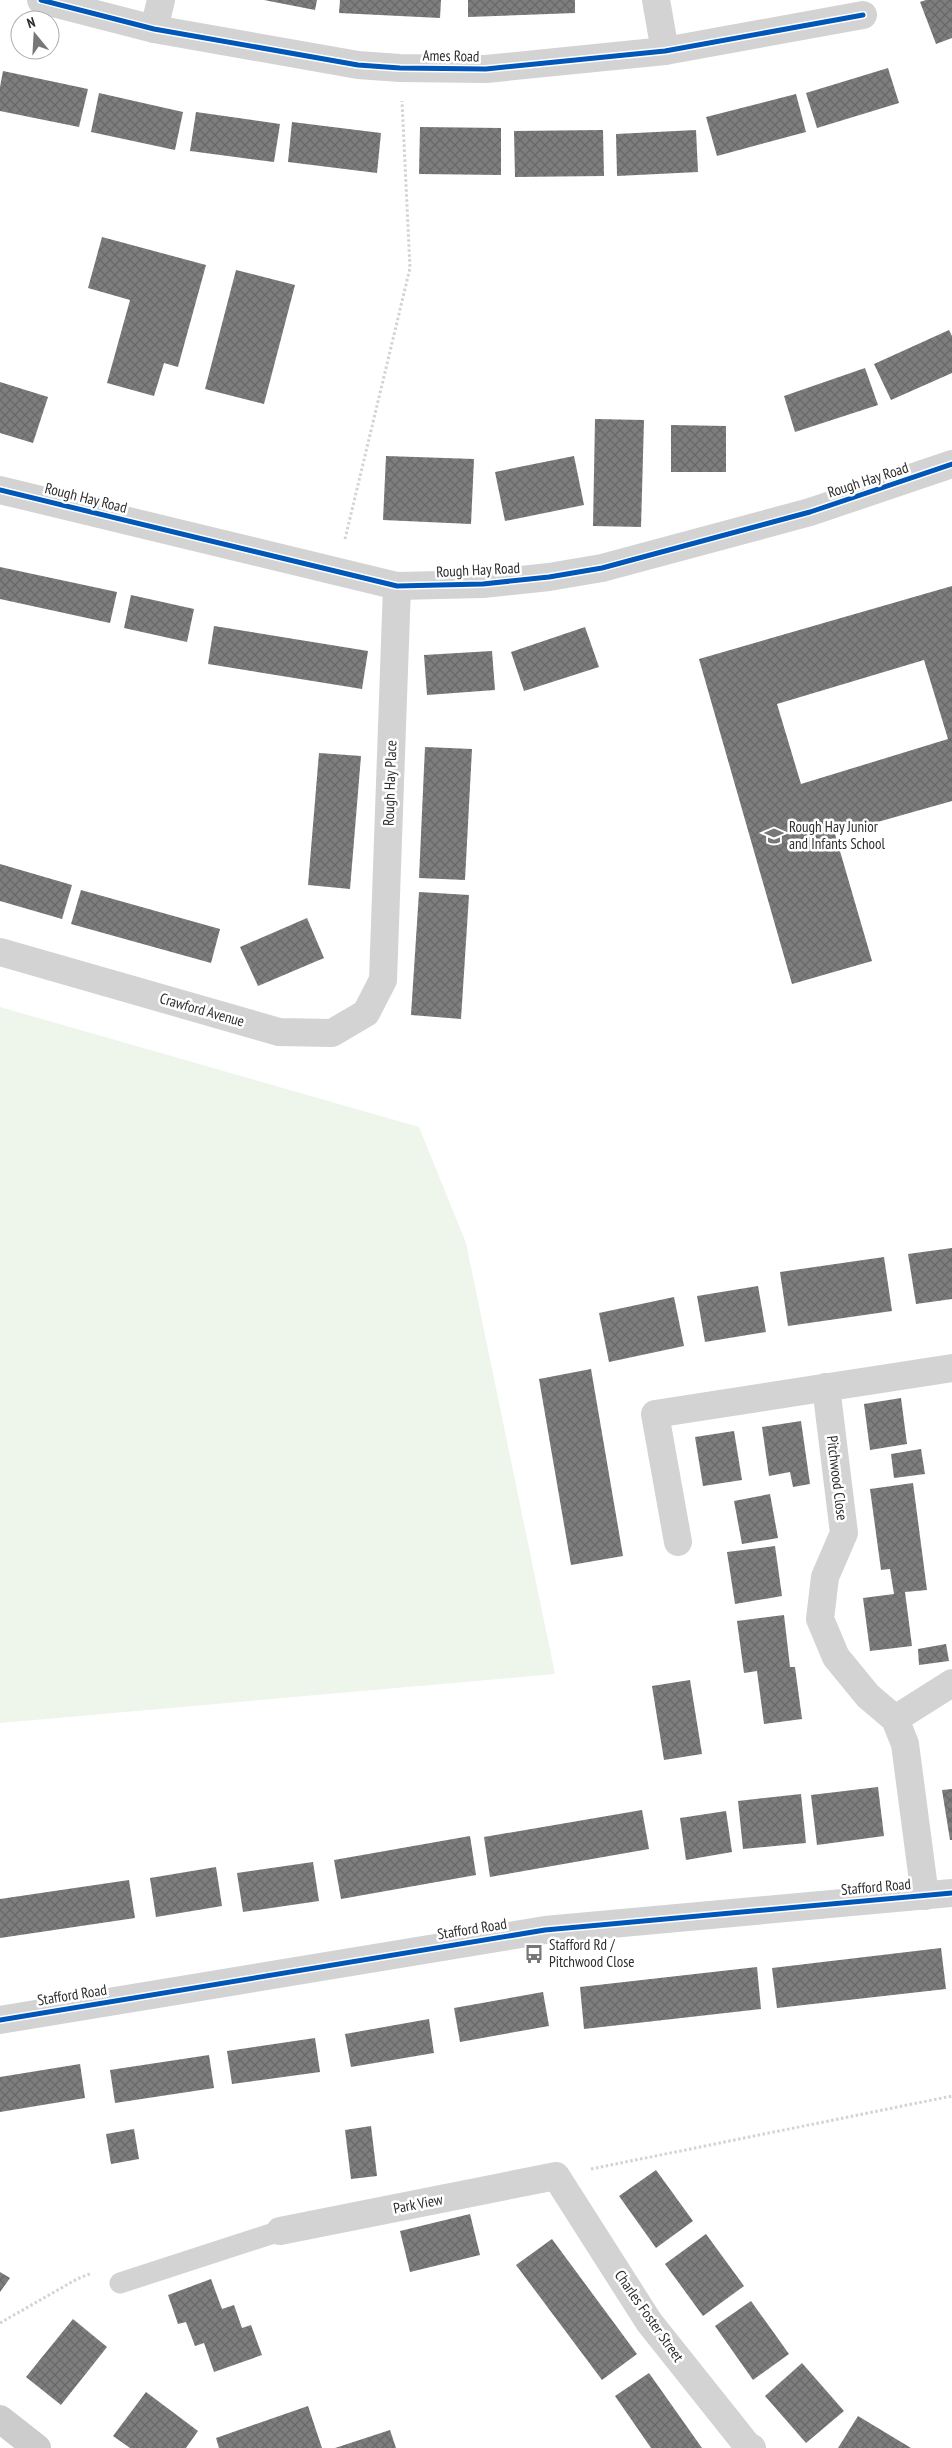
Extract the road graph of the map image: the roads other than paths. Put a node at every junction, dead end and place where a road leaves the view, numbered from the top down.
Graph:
1 (41, 0) edge
2 (161, 0) edge
3 (656, 0) edge
4 (863, 15) dead end
5 (154, 29) junction
6 (665, 51) junction
7 (952, 464) edge
8 (0, 490) edge
9 (397, 586) junction
10 (0, 952) edge
11 (383, 980) joint
12 (952, 1368) edge
13 (826, 1387) junction
14 (678, 1542) dead end
15 (952, 1683) edge
16 (895, 1719) junction
17 (952, 1893) edge
18 (925, 1896) junction
19 (0, 2020) edge
20 (556, 2176) joint
21 (280, 2231) joint
22 (120, 2284) dead end
23 (0, 2419) edge
24 (38, 2448) edge
25 (752, 2448) edge

1 - 5 street, Ames Road
2 - 5 street
3 - 6 street
4 - 6 street, Ames Road
5 - 6 street, Ames Road
7 - 9 street, Rough Hay Road
8 - 9 street, Rough Hay Road
9 - 11 street, Rough Hay Place
10 - 11 street, Crawford Avenue
12 - 13 street
13 - 14 street
13 - 16 street, Pitchwood Close
15 - 16 street
16 - 18 street, Pitchwood Close
17 - 18 street, Stafford Road
18 - 19 street, Stafford Road
20 - 21 street, Park View
20 - 25 street, Charles Foster Street
21 - 22 lane
23 - 24 street

